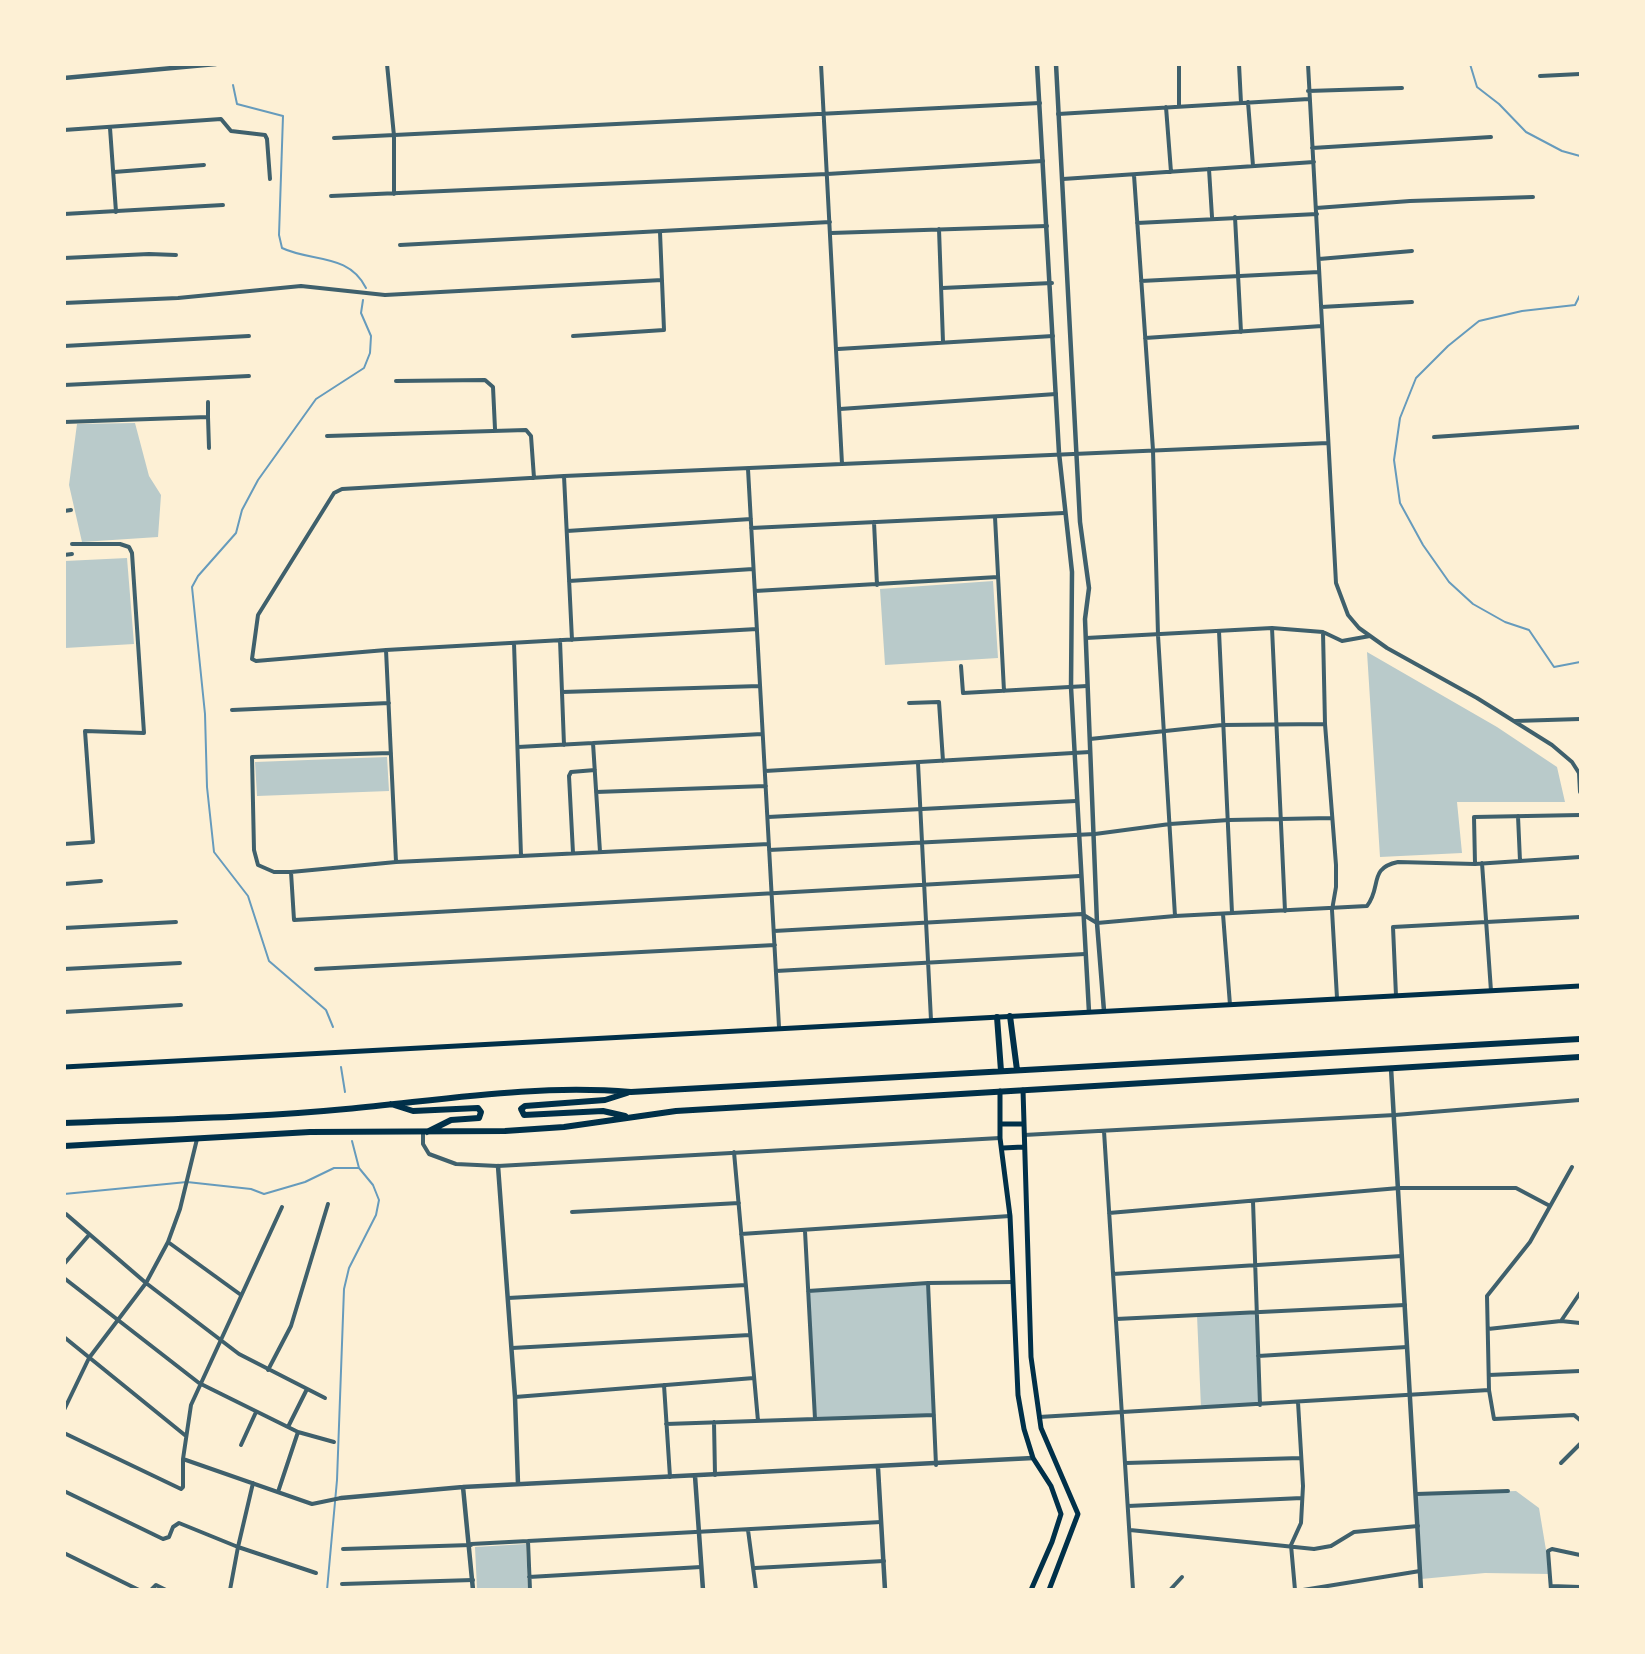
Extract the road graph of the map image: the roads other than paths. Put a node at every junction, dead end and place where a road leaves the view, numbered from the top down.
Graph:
1 (216, 64) edge
2 (387, 64) edge
3 (820, 64) edge
4 (1037, 64) edge
5 (1056, 64) edge
6 (1179, 64) edge
7 (1239, 64) edge
8 (1308, 64) edge
9 (1581, 74) edge
10 (1540, 76) dead end
11 (64, 78) edge
12 (1402, 88) dead end
13 (1308, 91) junction
14 (1310, 99) junction
15 (1248, 102) junction
16 (1040, 103) junction
17 (1241, 103) junction
18 (1179, 106) junction
19 (1166, 107) junction
20 (1057, 114) junction
21 (824, 115) junction
22 (110, 128) junction
23 (64, 130) edge
24 (394, 136) junction
25 (1491, 137) dead end
26 (334, 138) dead end
27 (1312, 148) junction
28 (1044, 161) junction
29 (1314, 162) junction
30 (204, 165) dead end
31 (1253, 166) junction
32 (1209, 170) junction
33 (114, 172) junction
34 (1171, 172) junction
35 (827, 174) junction
36 (1134, 175) junction
37 (1063, 178) junction
38 (270, 179) dead end
39 (394, 194) junction
40 (331, 196) dead end
41 (1533, 197) dead end
42 (223, 206) dead end
43 (1316, 208) junction
44 (116, 212) junction
45 (64, 214) edge
46 (1317, 214) junction
47 (1212, 217) junction
48 (1235, 217) junction
49 (830, 222) junction
50 (1137, 223) junction
51 (1048, 226) junction
52 (939, 229) junction
53 (660, 232) junction
54 (831, 233) junction
55 (400, 245) dead end
56 (1412, 251) dead end
57 (176, 255) dead end
58 (64, 258) edge
59 (1319, 259) junction
60 (1319, 272) junction
61 (1238, 277) junction
62 (662, 280) junction
63 (1141, 281) junction
64 (1052, 283) junction
65 (942, 288) junction
66 (1412, 302) dead end
67 (64, 303) edge
68 (1321, 307) junction
69 (1322, 326) junction
70 (1241, 332) junction
71 (249, 336) dead end
72 (573, 336) dead end
73 (1054, 336) junction
74 (1145, 338) junction
75 (943, 342) junction
76 (64, 346) edge
77 (838, 349) junction
78 (249, 376) dead end
79 (396, 381) dead end
80 (64, 385) edge
81 (1056, 394) junction
82 (208, 402) dead end
83 (840, 409) junction
84 (208, 417) junction
85 (64, 422) edge
86 (1581, 427) edge
87 (495, 429) junction
88 (327, 436) dead end
89 (1434, 437) dead end
90 (1328, 442) junction
91 (209, 448) dead end
92 (1153, 450) junction
93 (1059, 453) junction
94 (1075, 453) junction
95 (842, 464) junction
96 (748, 469) junction
97 (564, 476) junction
98 (534, 478) junction
99 (71, 510) dead end
100 (64, 511) edge
101 (1064, 513) junction
102 (994, 517) junction
103 (751, 519) junction
104 (874, 522) junction
105 (751, 528) junction
106 (567, 531) junction
107 (72, 544) dead end
108 (72, 554) dead end
109 (64, 555) edge
110 (753, 569) junction
111 (998, 577) junction
112 (569, 581) junction
113 (877, 585) junction
114 (755, 591) junction
115 (1272, 628) junction
116 (757, 629) junction
117 (1219, 631) junction
118 (1323, 632) junction
119 (1158, 635) junction
120 (1370, 636) junction
121 (1086, 638) junction
122 (560, 640) junction
123 (572, 640) junction
124 (514, 643) junction
125 (386, 650) junction
126 (961, 666) dead end
127 (760, 686) junction
128 (1087, 686) junction
129 (1071, 687) junction
130 (1004, 691) junction
131 (562, 692) junction
132 (388, 703) junction
133 (909, 703) dead end
134 (232, 710) dead end
135 (1581, 719) edge
136 (1514, 721) junction
137 (1325, 724) junction
138 (1275, 725) junction
139 (1222, 726) junction
140 (1164, 731) junction
141 (763, 734) junction
142 (1090, 739) junction
143 (593, 743) junction
144 (564, 745) junction
145 (518, 747) junction
146 (1090, 752) junction
147 (391, 753) junction
148 (1075, 754) junction
149 (943, 761) junction
150 (918, 763) junction
151 (595, 770) junction
152 (765, 771) junction
153 (1580, 773) edge
154 (766, 786) junction
155 (596, 792) junction
156 (1581, 792) edge
157 (1076, 801) junction
158 (920, 809) junction
159 (1581, 815) edge
160 (1518, 816) junction
161 (768, 817) junction
162 (1332, 818) junction
163 (1281, 819) junction
164 (1229, 820) junction
165 (1170, 824) junction
166 (1078, 833) junction
167 (1095, 834) junction
168 (922, 842) junction
169 (64, 844) edge
170 (769, 844) junction
171 (769, 850) junction
172 (600, 852) junction
173 (573, 853) junction
174 (521, 856) junction
175 (1581, 857) edge
176 (1520, 861) junction
177 (396, 862) junction
178 (1482, 863) junction
179 (1475, 864) junction
180 (291, 872) junction
181 (1080, 876) junction
182 (101, 881) dead end
183 (64, 884) edge
184 (925, 884) junction
185 (772, 892) junction
186 (1332, 910) junction
187 (1285, 912) junction
188 (1232, 913) junction
189 (1082, 914) junction
190 (1222, 914) junction
191 (1175, 916) junction
192 (1581, 917) edge
193 (176, 922) dead end
194 (927, 922) junction
195 (1484, 922) junction
196 (1097, 923) junction
197 (64, 928) edge
198 (774, 931) junction
199 (775, 945) junction
200 (1085, 954) junction
201 (180, 963) dead end
202 (929, 963) junction
203 (64, 969) edge
204 (316, 969) dead end
205 (776, 971) junction
206 (1581, 986) edge
207 (1491, 991) junction
208 (1396, 996) junction
209 (1337, 998) junction
210 (181, 1005) dead end
211 (1230, 1005) junction
212 (1104, 1011) junction
213 (64, 1012) edge
214 (1089, 1012) junction
215 (997, 1017) junction
216 (1010, 1017) junction
217 (931, 1020) junction
218 (779, 1027) junction
219 (1581, 1039) edge
220 (1581, 1056) edge
221 (64, 1067) edge
222 (1391, 1068) junction
223 (1017, 1070) junction
224 (1001, 1071) junction
225 (1023, 1090) junction
226 (1000, 1091) junction
227 (631, 1092) junction
228 (1581, 1100) edge
229 (388, 1103) junction
230 (1395, 1115) junction
231 (628, 1117) junction
232 (64, 1123) edge
233 (1000, 1124) junction
234 (1022, 1124) junction
235 (1104, 1131) junction
236 (423, 1134) junction
237 (1023, 1135) junction
238 (197, 1138) junction
239 (1000, 1138) junction
240 (64, 1146) edge
241 (1023, 1146) junction
242 (1003, 1148) junction
243 (734, 1152) junction
244 (498, 1166) junction
245 (1572, 1167) dead end
246 (1399, 1188) junction
247 (1253, 1201) junction
248 (739, 1203) junction
249 (328, 1204) dead end
250 (1550, 1206) junction
251 (282, 1207) dead end
252 (572, 1212) dead end
253 (1109, 1213) junction
254 (66, 1214) dead end
255 (1010, 1216) junction
256 (805, 1231) junction
257 (741, 1234) junction
258 (89, 1235) junction
259 (168, 1242) junction
260 (1403, 1256) junction
261 (64, 1264) edge
262 (1255, 1265) junction
263 (1113, 1274) junction
264 (64, 1278) edge
265 (1013, 1281) junction
266 (146, 1283) junction
267 (928, 1283) junction
268 (746, 1285) junction
269 (808, 1291) junction
270 (1581, 1293) edge
271 (241, 1295) junction
272 (508, 1298) junction
273 (1406, 1305) junction
274 (1257, 1312) junction
275 (117, 1319) junction
276 (1116, 1319) junction
277 (1562, 1321) junction
278 (1581, 1323) edge
279 (1488, 1329) junction
280 (750, 1335) junction
281 (64, 1337) edge
282 (220, 1339) junction
283 (1408, 1347) junction
284 (512, 1348) junction
285 (1258, 1356) junction
286 (89, 1358) junction
287 (268, 1370) junction
288 (1581, 1371) edge
289 (1489, 1375) junction
290 (754, 1378) junction
291 (199, 1383) junction
292 (664, 1385) junction
293 (307, 1389) junction
294 (1489, 1390) junction
295 (515, 1396) junction
296 (1411, 1396) junction
297 (325, 1398) dead end
298 (1298, 1402) junction
299 (66, 1403) edge
300 (1260, 1405) junction
301 (64, 1410) edge
302 (256, 1412) junction
303 (1122, 1413) junction
304 (934, 1415) junction
305 (1039, 1417) junction
306 (814, 1419) junction
307 (1581, 1420) edge
308 (758, 1421) junction
309 (714, 1422) junction
310 (666, 1424) junction
311 (288, 1427) junction
312 (64, 1432) edge
313 (298, 1432) junction
314 (186, 1436) junction
315 (334, 1442) dead end
316 (1581, 1444) edge
317 (241, 1445) dead end
318 (1033, 1458) junction
319 (1301, 1458) junction
320 (183, 1459) junction
321 (1126, 1463) junction
322 (1561, 1463) dead end
323 (936, 1465) junction
324 (878, 1468) junction
325 (715, 1475) junction
326 (694, 1476) junction
327 (670, 1477) junction
328 (253, 1483) junction
329 (518, 1484) junction
330 (463, 1487) junction
331 (64, 1491) edge
332 (1508, 1491) dead end
333 (278, 1492) junction
334 (1416, 1494) junction
335 (341, 1498) joint
336 (1302, 1498) junction
337 (1128, 1506) junction
338 (881, 1522) junction
339 (1418, 1526) junction
340 (748, 1530) junction
341 (1130, 1530) junction
342 (699, 1532) junction
343 (528, 1541) junction
344 (471, 1544) junction
345 (1291, 1545) junction
346 (238, 1547) junction
347 (343, 1549) dead end
348 (64, 1553) edge
349 (1581, 1555) edge
350 (884, 1561) junction
351 (701, 1567) junction
352 (755, 1568) junction
353 (1421, 1571) junction
354 (316, 1573) dead end
355 (530, 1577) junction
356 (1182, 1577) dead end
357 (473, 1580) junction
358 (342, 1584) dead end
359 (1581, 1587) edge
360 (1551, 1588) edge
361 (139, 1590) edge
362 (151, 1590) edge
363 (166, 1590) edge
364 (230, 1590) edge
365 (473, 1590) edge
366 (530, 1590) edge
367 (703, 1590) edge
368 (756, 1590) edge
369 (885, 1590) edge
370 (1031, 1590) edge
371 (1049, 1590) edge
372 (1132, 1590) edge
373 (1170, 1590) edge
374 (1295, 1590) edge
375 (1303, 1590) edge
376 (1422, 1590) edge

1 - 11 street
2 - 24 street
3 - 21 street
4 - 16 street
5 - 20 street
6 - 18 street
7 - 17 street
8 - 13 street
9 - 10 street
12 - 13 street
13 - 14 street
14 - 15 street
14 - 27 street
15 - 17 street
15 - 31 street
16 - 21 street
16 - 28 street
17 - 18 street
18 - 19 street
19 - 20 street
19 - 34 street
20 - 37 street
21 - 24 street
21 - 35 street
22 - 23 street
22 - 33 street
22 - 38 street
24 - 26 street
24 - 39 street
25 - 27 street
27 - 29 street
28 - 35 street
28 - 51 street
29 - 31 street
29 - 43 street
30 - 33 street
31 - 32 street
32 - 34 street
32 - 47 street
33 - 44 street
34 - 36 street
35 - 39 street
35 - 49 street
36 - 37 street
36 - 50 street
37 - 94 street
39 - 40 street
41 - 43 street
42 - 44 street
43 - 46 street
44 - 45 street
46 - 48 street
46 - 59 street
47 - 48 street
47 - 50 street
48 - 61 street
49 - 53 street
49 - 54 street
50 - 63 street
51 - 52 street
51 - 64 street
52 - 54 street
52 - 65 street
53 - 55 street
53 - 62 street
54 - 77 street
56 - 59 street
57 - 58 street
59 - 60 street
60 - 61 street
60 - 68 street
61 - 63 street
61 - 70 street
62 - 67 street
62 - 72 street
63 - 74 street
64 - 65 street
64 - 73 street
65 - 75 street
66 - 68 street
68 - 69 street
69 - 70 street
69 - 90 street
70 - 74 street
71 - 76 street
73 - 75 street
73 - 81 street
74 - 92 street
75 - 77 street
77 - 83 street
78 - 80 street
79 - 87 street
81 - 83 street
81 - 93 street
82 - 84 street
83 - 95 street
84 - 85 street
84 - 91 street
86 - 89 street
87 - 88 street
87 - 98 street
90 - 92 street
90 - 120 street
92 - 94 street
92 - 119 street
93 - 94 street
93 - 95 street
93 - 101 street
94 - 121 street
95 - 96 street
96 - 97 street
96 - 103 street
97 - 98 street
97 - 106 street
98 - 125 street
99 - 100 street
101 - 102 street
101 - 129 street
102 - 104 street
102 - 111 street
103 - 105 street
103 - 106 street
104 - 105 street
104 - 113 street
105 - 110 street
106 - 112 street
107 - 169 street
108 - 109 street
110 - 112 street
110 - 114 street
111 - 113 street
111 - 130 street
112 - 123 street
113 - 114 street
114 - 116 street
115 - 117 street
115 - 118 street
115 - 138 street
116 - 123 street
116 - 127 street
117 - 119 street
117 - 139 street
118 - 120 street
118 - 137 street
119 - 121 street
119 - 140 street
120 - 136 street
121 - 128 street
122 - 123 street
122 - 124 street
122 - 131 street
124 - 125 street
124 - 145 street
125 - 132 street
126 - 130 street
127 - 131 street
127 - 141 street
128 - 129 street
128 - 142 street
129 - 130 street
129 - 148 street
131 - 144 street
132 - 134 street
132 - 147 street
133 - 149 street
135 - 136 street
136 - 153 street
137 - 138 street
137 - 162 street
138 - 139 street
138 - 163 street
139 - 140 street
139 - 164 street
140 - 142 street
140 - 165 street
141 - 143 street
141 - 152 street
142 - 146 street
143 - 144 street
143 - 151 street
144 - 145 street
145 - 174 street
146 - 148 street
146 - 167 street
147 - 177 street
147 - 180 street
148 - 149 street
148 - 157 street
149 - 150 street
150 - 152 street
150 - 158 street
151 - 155 street
151 - 173 street
152 - 154 street
153 - 156 street
154 - 155 street
154 - 161 street
155 - 172 street
157 - 158 street
157 - 166 street
158 - 161 street
158 - 168 street
159 - 160 street
160 - 176 street
160 - 179 street
161 - 170 street
162 - 163 street
162 - 186 street
163 - 164 street
163 - 187 street
164 - 165 street
164 - 188 street
165 - 167 street
165 - 191 street
166 - 167 street
166 - 168 street
166 - 181 street
167 - 196 street
168 - 171 street
168 - 184 street
170 - 171 street
170 - 172 street
171 - 185 street
172 - 173 street
173 - 174 street
174 - 177 street
175 - 176 street
176 - 178 street
177 - 180 street
178 - 179 street
178 - 195 street
179 - 186 street
180 - 185 street
181 - 184 street
181 - 189 street
182 - 183 street
184 - 185 street
184 - 194 street
185 - 198 street
186 - 187 street
186 - 209 street
187 - 188 street
188 - 190 street
189 - 194 street
189 - 196 street
189 - 200 street
190 - 191 street
190 - 211 street
191 - 196 street
192 - 195 street
193 - 197 street
194 - 198 street
194 - 202 street
195 - 207 street
195 - 208 street
196 - 212 street
198 - 199 street
199 - 204 street
199 - 205 street
200 - 202 street
200 - 214 street
201 - 203 street
202 - 205 street
202 - 217 street
205 - 218 street
206 - 207 main road
207 - 208 main road
208 - 209 main road
209 - 211 main road
210 - 213 street
211 - 212 main road
212 - 214 main road
214 - 216 main road
215 - 216 main road
215 - 217 main road
215 - 224 highway
216 - 223 highway
217 - 218 main road
218 - 221 main road
219 - 223 highway
220 - 222 highway
222 - 225 highway
222 - 230 street
223 - 224 highway
224 - 227 highway
225 - 226 highway
225 - 234 main road
226 - 231 highway
226 - 233 main road
227 - 229 highway
227 - 231 highway
228 - 230 street
229 - 232 highway
229 - 236 highway
230 - 235 street
230 - 246 street
231 - 236 highway
233 - 234 main road
233 - 239 main road
234 - 237 main road
235 - 237 street
235 - 253 street
236 - 238 highway
236 - 244 street
237 - 241 main road
238 - 240 highway
238 - 259 street
239 - 242 main road
239 - 243 street
241 - 242 main road
241 - 305 main road
242 - 255 main road
243 - 244 street
243 - 248 street
244 - 272 street
245 - 250 street
246 - 247 street
246 - 250 street
246 - 260 street
247 - 253 street
247 - 262 street
248 - 252 street
248 - 257 street
249 - 287 street
250 - 279 street
251 - 271 street
253 - 263 street
254 - 258 street
255 - 256 street
255 - 265 main road
256 - 257 street
256 - 269 street
257 - 268 street
258 - 261 street
258 - 266 street
259 - 266 street
259 - 271 street
260 - 262 street
260 - 273 street
262 - 263 street
262 - 274 street
263 - 276 street
264 - 275 street
265 - 267 street
265 - 318 main road
266 - 275 street
266 - 282 street
267 - 269 street
267 - 304 street
268 - 272 street
268 - 280 street
269 - 306 street
270 - 277 street
271 - 282 street
272 - 284 street
273 - 274 street
273 - 283 street
274 - 276 street
274 - 285 street
275 - 286 street
275 - 291 street
276 - 303 street
277 - 278 street
277 - 279 street
279 - 289 street
280 - 284 street
280 - 290 street
281 - 286 street
282 - 287 street
282 - 291 street
283 - 285 street
283 - 296 street
284 - 295 street
285 - 300 street
286 - 299 street
286 - 314 street
287 - 293 street
288 - 289 street
289 - 294 street
290 - 292 street
290 - 308 street
291 - 302 street
291 - 314 street
292 - 295 street
292 - 310 street
293 - 297 street
293 - 311 street
294 - 296 street
294 - 307 street
295 - 329 street
296 - 298 street
296 - 334 street
298 - 300 street
298 - 319 street
299 - 301 street
300 - 303 street
302 - 311 street
302 - 317 street
303 - 305 street
303 - 321 street
304 - 306 street
304 - 323 street
305 - 371 main road
306 - 308 street
308 - 309 street
309 - 310 street
309 - 325 street
310 - 327 street
311 - 313 street
312 - 320 street
313 - 315 street
313 - 333 street
314 - 320 street
316 - 322 street
318 - 323 street
318 - 370 main road
319 - 321 street
319 - 336 street
320 - 328 street
321 - 337 street
323 - 324 street
324 - 325 street
324 - 338 street
325 - 326 street
326 - 327 street
326 - 342 street
327 - 329 street
328 - 333 street
328 - 346 street
329 - 330 street
330 - 335 street
330 - 344 street
331 - 346 street
332 - 334 street
333 - 335 street
334 - 339 street
336 - 337 street
336 - 345 street
337 - 341 street
338 - 340 street
338 - 350 street
339 - 345 street
339 - 353 street
340 - 342 street
340 - 352 street
341 - 345 street
341 - 372 street
342 - 343 street
342 - 351 street
343 - 344 street
343 - 355 street
344 - 347 street
344 - 357 street
345 - 374 street
346 - 354 street
346 - 364 street
348 - 361 street
349 - 360 street
350 - 352 street
350 - 369 street
351 - 355 street
351 - 367 street
352 - 368 street
353 - 375 street
353 - 376 street
355 - 366 street
356 - 373 street
357 - 358 street
357 - 365 street
359 - 360 street
362 - 363 street

